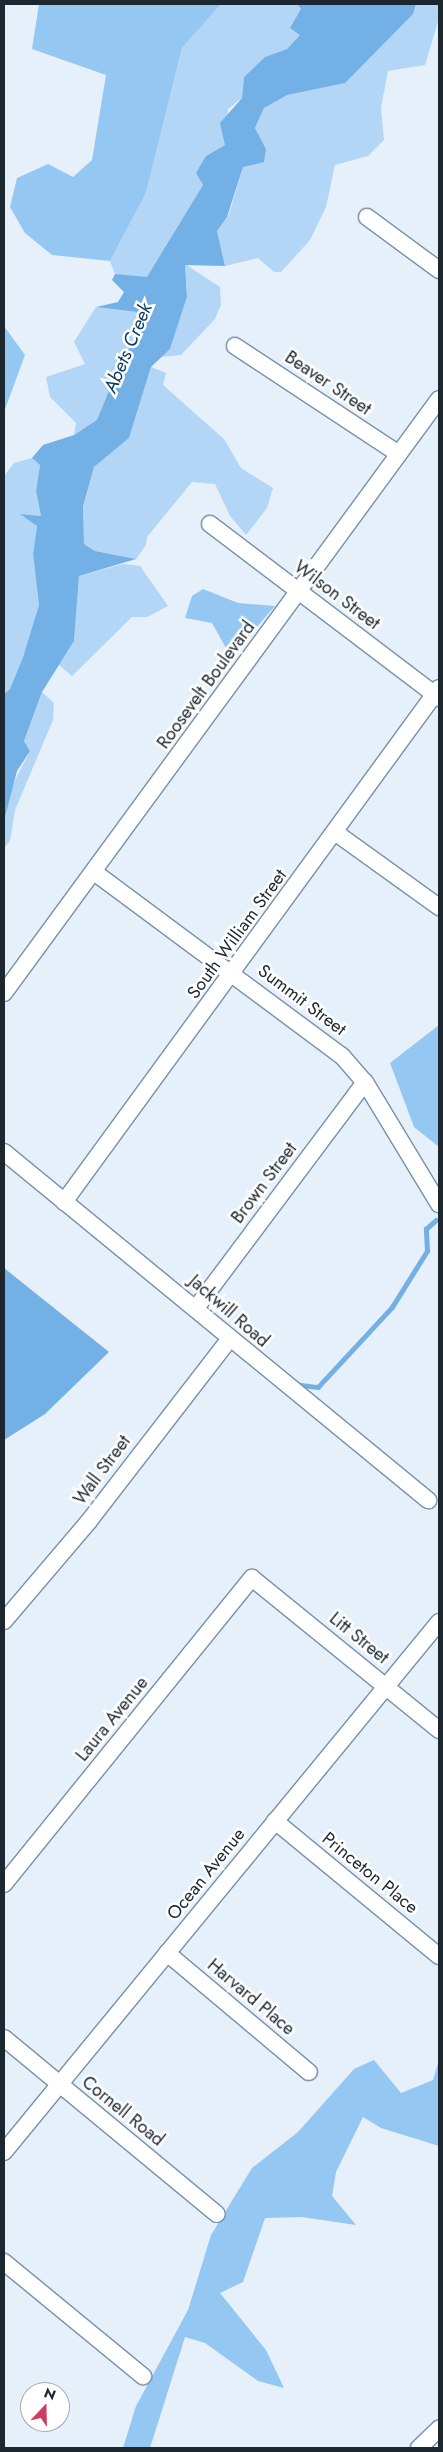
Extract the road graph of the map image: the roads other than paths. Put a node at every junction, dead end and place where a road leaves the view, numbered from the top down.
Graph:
1 (367, 217) dead end
2 (439, 270) edge
3 (235, 346) dead end
4 (439, 399) edge
5 (399, 454) junction
6 (210, 524) dead end
7 (298, 590) junction
8 (438, 693) edge
9 (336, 833) junction
10 (94, 872) junction
11 (439, 907) edge
12 (232, 973) junction
13 (4, 993) edge
14 (364, 1082) junction
15 (4, 1152) edge
16 (64, 1202) junction
17 (439, 1204) edge
18 (196, 1308) junction
19 (229, 1340) junction
20 (428, 1500) dead end
21 (252, 1578) joint
22 (4, 1620) edge
23 (439, 1622) edge
24 (387, 1686) junction
25 (439, 1730) edge
26 (275, 1822) junction
27 (4, 1884) edge
28 (167, 1953) junction
29 (439, 1956) edge
30 (4, 2038) edge
31 (309, 2072) dead end
32 (59, 2084) junction
33 (4, 2152) edge
34 (217, 2214) dead end
35 (4, 2262) edge
36 (142, 2376) dead end
37 (439, 2430) edge
38 (419, 2448) edge

1 - 2 street
3 - 5 street, Beaver Street
4 - 5 street, Roosevelt Boulevard
5 - 7 street, Roosevelt Boulevard
6 - 7 street, Wilson Street
7 - 8 street, Wilson Street
7 - 10 street, Roosevelt Boulevard
8 - 9 street, South William Street
9 - 11 street
9 - 12 street, South William Street
10 - 12 street, Summit Street
10 - 13 street, Roosevelt Boulevard
12 - 14 street, Summit Street
12 - 16 street, South William Street
14 - 17 street, Summit Street
14 - 18 street, Brown Street
15 - 16 street, Jackwill Road
16 - 18 street, Jackwill Road
18 - 19 street, Jackwill Road
19 - 20 street, Jackwill Road
19 - 22 street, Wall Street
21 - 24 street, Litt Street
21 - 27 street, Laura Avenue
23 - 24 street, Ocean Avenue
24 - 25 street, Litt Street
24 - 26 street, Ocean Avenue
26 - 28 street, Ocean Avenue
26 - 29 street, Princeton Place
28 - 31 street, Harvard Place
28 - 32 street, Ocean Avenue
30 - 32 street, Cornell Road
32 - 33 street, Ocean Avenue
32 - 34 street, Cornell Road
35 - 36 street
37 - 38 street

